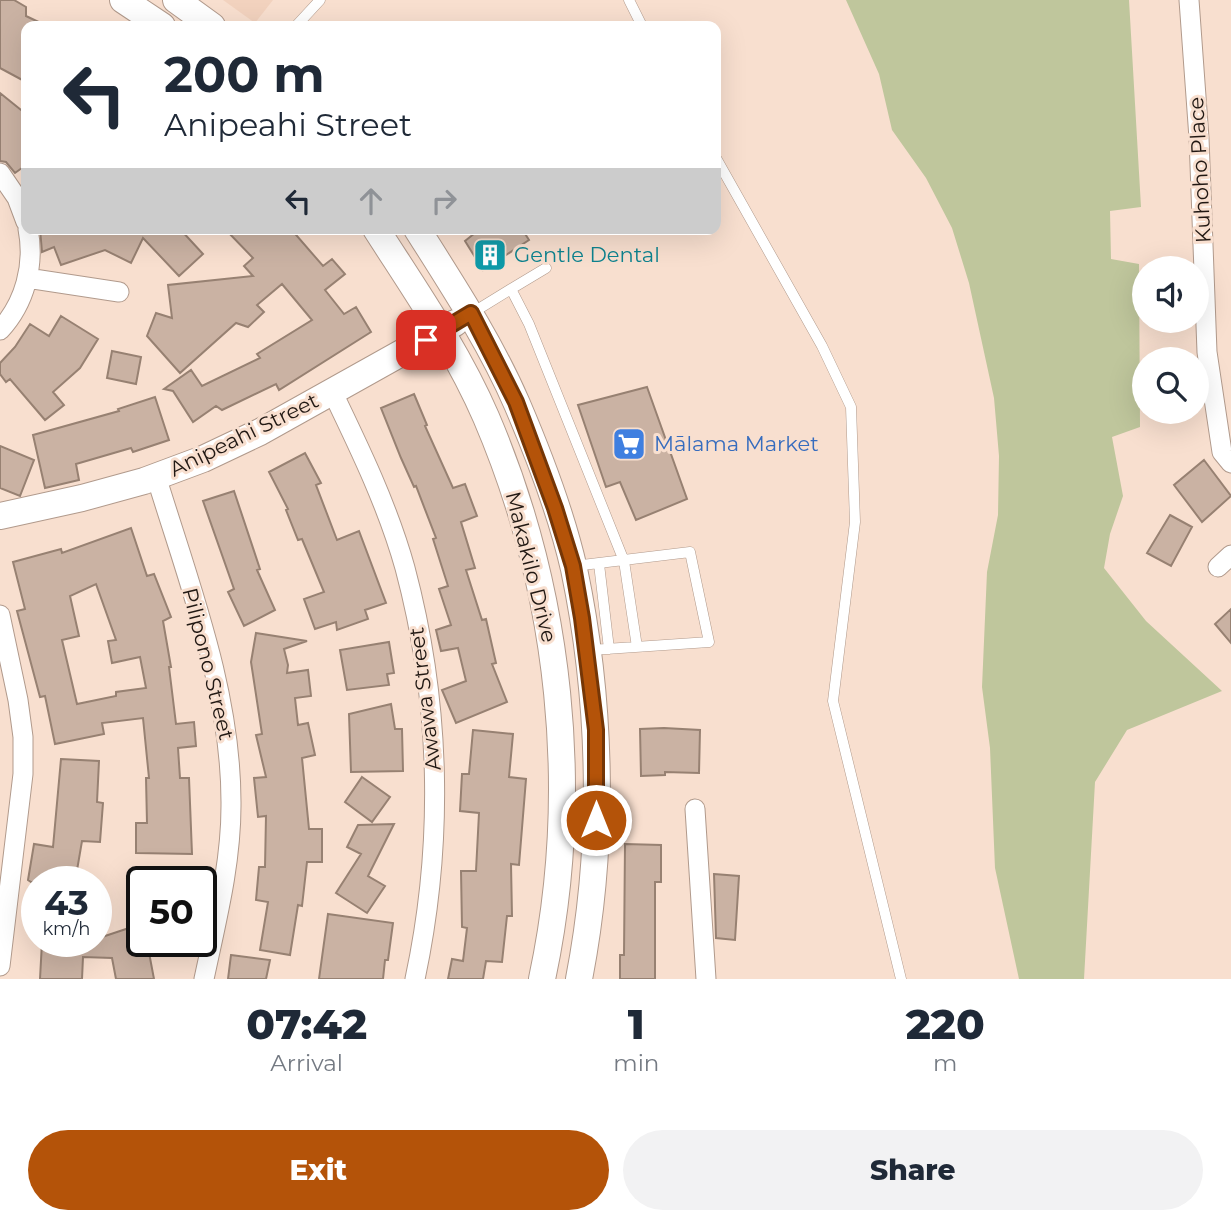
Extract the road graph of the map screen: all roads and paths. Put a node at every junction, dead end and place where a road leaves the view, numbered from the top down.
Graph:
1 (123, 0) edge
2 (176, 0) edge
3 (320, 0) edge
4 (629, 0) edge
5 (1189, 0) edge
6 (154, 21) edge
7 (205, 21) edge
8 (301, 21) edge
9 (640, 21) edge
10 (721, 167) edge
11 (0, 173) edge
12 (21, 209) edge
13 (29, 235) edge
14 (380, 235) edge
15 (421, 235) edge
16 (546, 268) dead end
17 (27, 278) junction
18 (511, 289) junction
19 (120, 292) dead end
20 (471, 313) junction
21 (0, 330) edge
22 (442, 331) junction
23 (332, 391) junction
24 (1231, 463) edge
25 (156, 476) junction
26 (0, 516) edge
27 (624, 561) junction
28 (586, 565) junction
29 (0, 615) edge
30 (637, 647) junction
31 (597, 649) junction
32 (695, 809) dead end
33 (0, 967) edge
34 (204, 979) edge
35 (415, 979) edge
36 (542, 979) edge
37 (579, 979) edge
38 (706, 979) edge
39 (901, 979) edge

1 - 6 main road
2 - 7 main road
3 - 8 lane
4 - 9 lane
5 - 24 street, Kuhoho Place
10 - 39 lane
11 - 12 street
13 - 17 street
14 - 22 main road, Makakilo Drive
15 - 20 main road, Makakilo Drive
16 - 18 lane
17 - 19 street
17 - 21 street
18 - 20 lane
18 - 27 lane
20 - 22 main road, Anipeahi Street
20 - 28 main road, Makakilo Drive
22 - 23 main road, Anipeahi Street
22 - 36 main road, Makakilo Drive
23 - 25 main road, Anipeahi Street
23 - 35 street, Awawa Street
25 - 26 main road, Anipeahi Street
25 - 34 street, Pilipono Street
27 - 28 lane
27 - 30 lane
27 - 30 lane
28 - 31 main road, Makakilo Drive
29 - 33 street
30 - 31 lane
31 - 37 main road, Makakilo Drive
32 - 38 street

